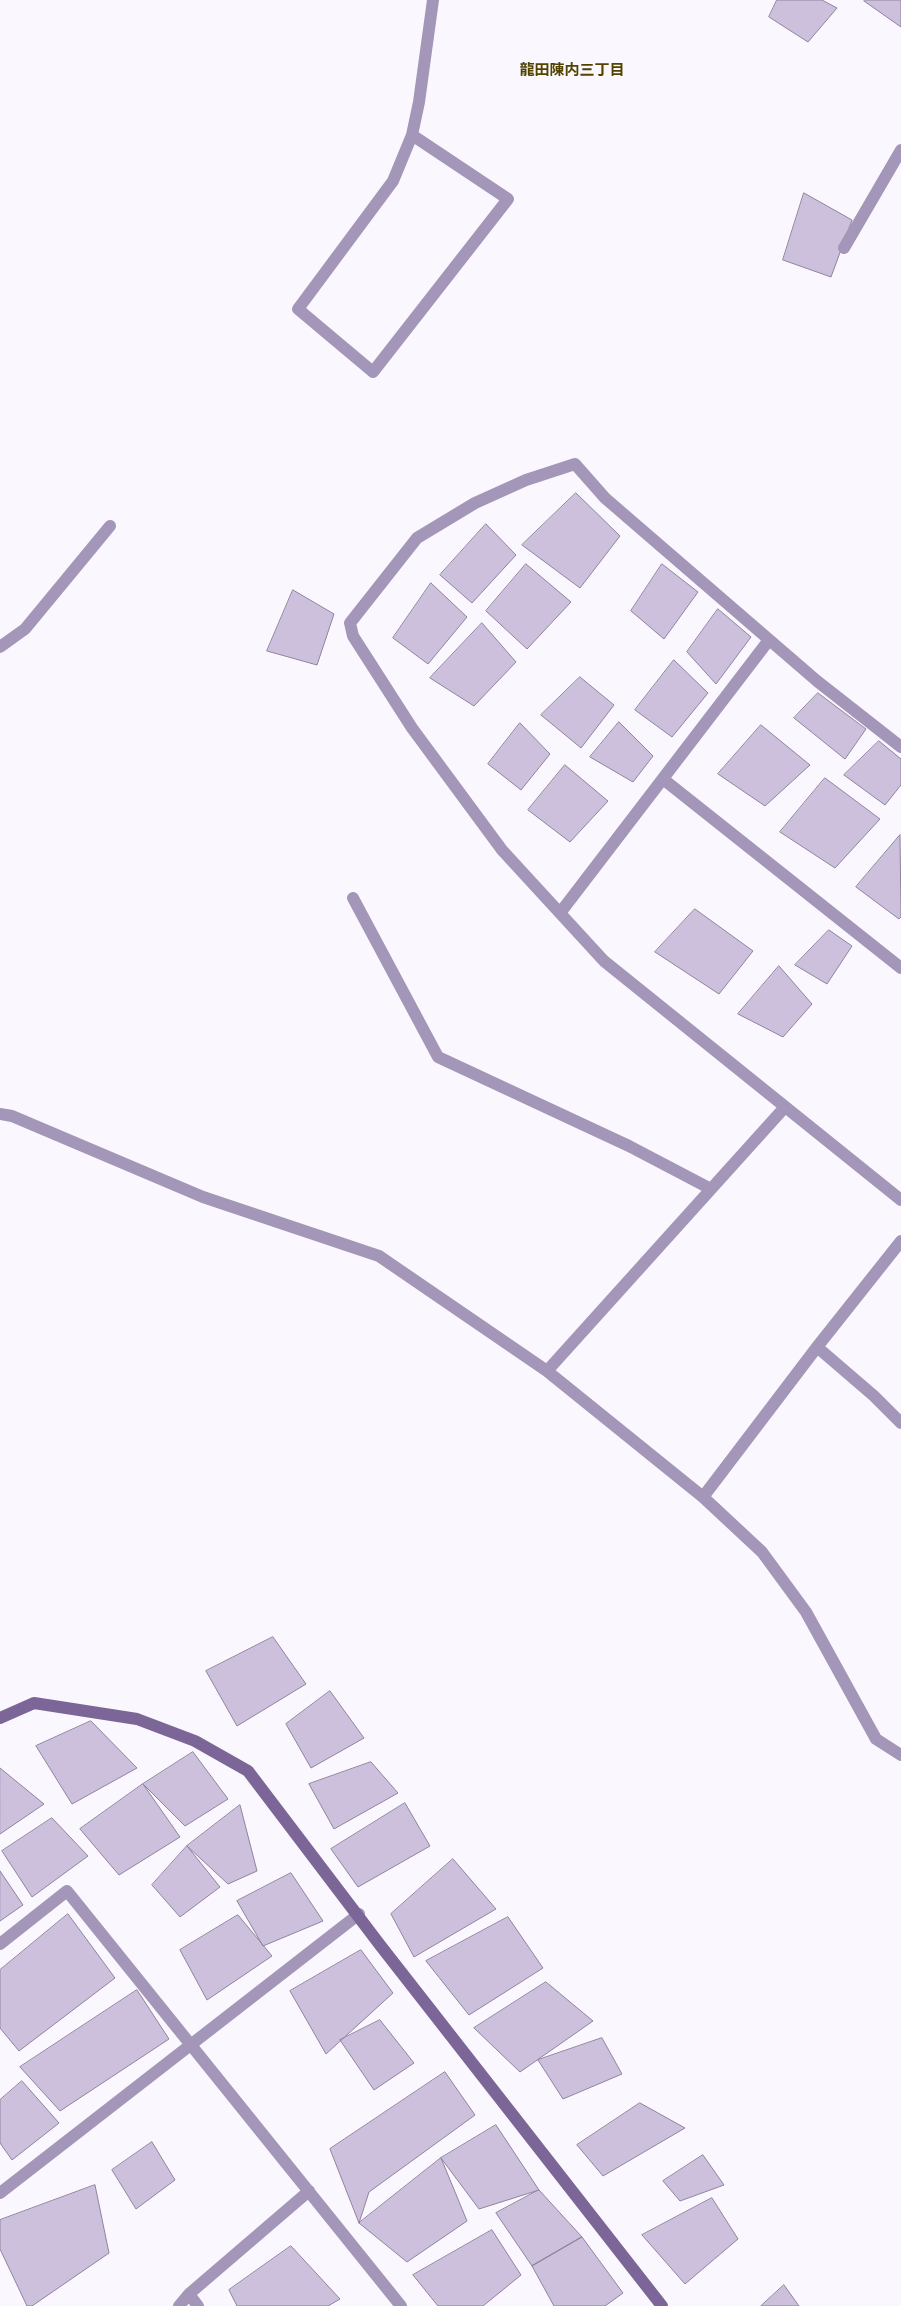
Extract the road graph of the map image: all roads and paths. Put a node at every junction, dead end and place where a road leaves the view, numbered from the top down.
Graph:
1 (433, 0) edge
2 (412, 135) junction
3 (901, 150) edge
4 (844, 248) dead end
5 (110, 526) dead end
6 (769, 640) junction
7 (0, 647) edge
8 (901, 747) edge
9 (663, 779) junction
10 (352, 898) dead end
11 (560, 913) junction
12 (901, 968) edge
13 (784, 1107) junction
14 (0, 1114) edge
15 (710, 1190) junction
16 (901, 1200) edge
17 (901, 1241) edge
18 (817, 1347) junction
19 (547, 1371) junction
20 (901, 1423) edge
21 (703, 1497) junction
22 (0, 1718) edge
23 (901, 1755) edge
24 (359, 1914) junction
25 (0, 1944) edge
26 (191, 2045) junction
27 (309, 2192) junction
28 (0, 2193) edge
29 (189, 2294) junction
30 (179, 2306) edge
31 (198, 2306) edge
32 (401, 2306) edge
33 (662, 2306) edge

1 - 2 street
2 - 2 street
3 - 4 street
5 - 7 street
6 - 8 street
6 - 9 street
6 - 11 street
9 - 11 street
9 - 12 street
10 - 15 street
11 - 13 street
13 - 15 street
13 - 16 street
14 - 19 street
15 - 19 street
17 - 18 street
18 - 20 street
18 - 21 street
19 - 21 street
21 - 23 street
22 - 24 street
24 - 26 street
24 - 33 street
25 - 26 street
26 - 27 street
26 - 28 street
27 - 29 street
27 - 32 street
29 - 30 street
29 - 31 street

